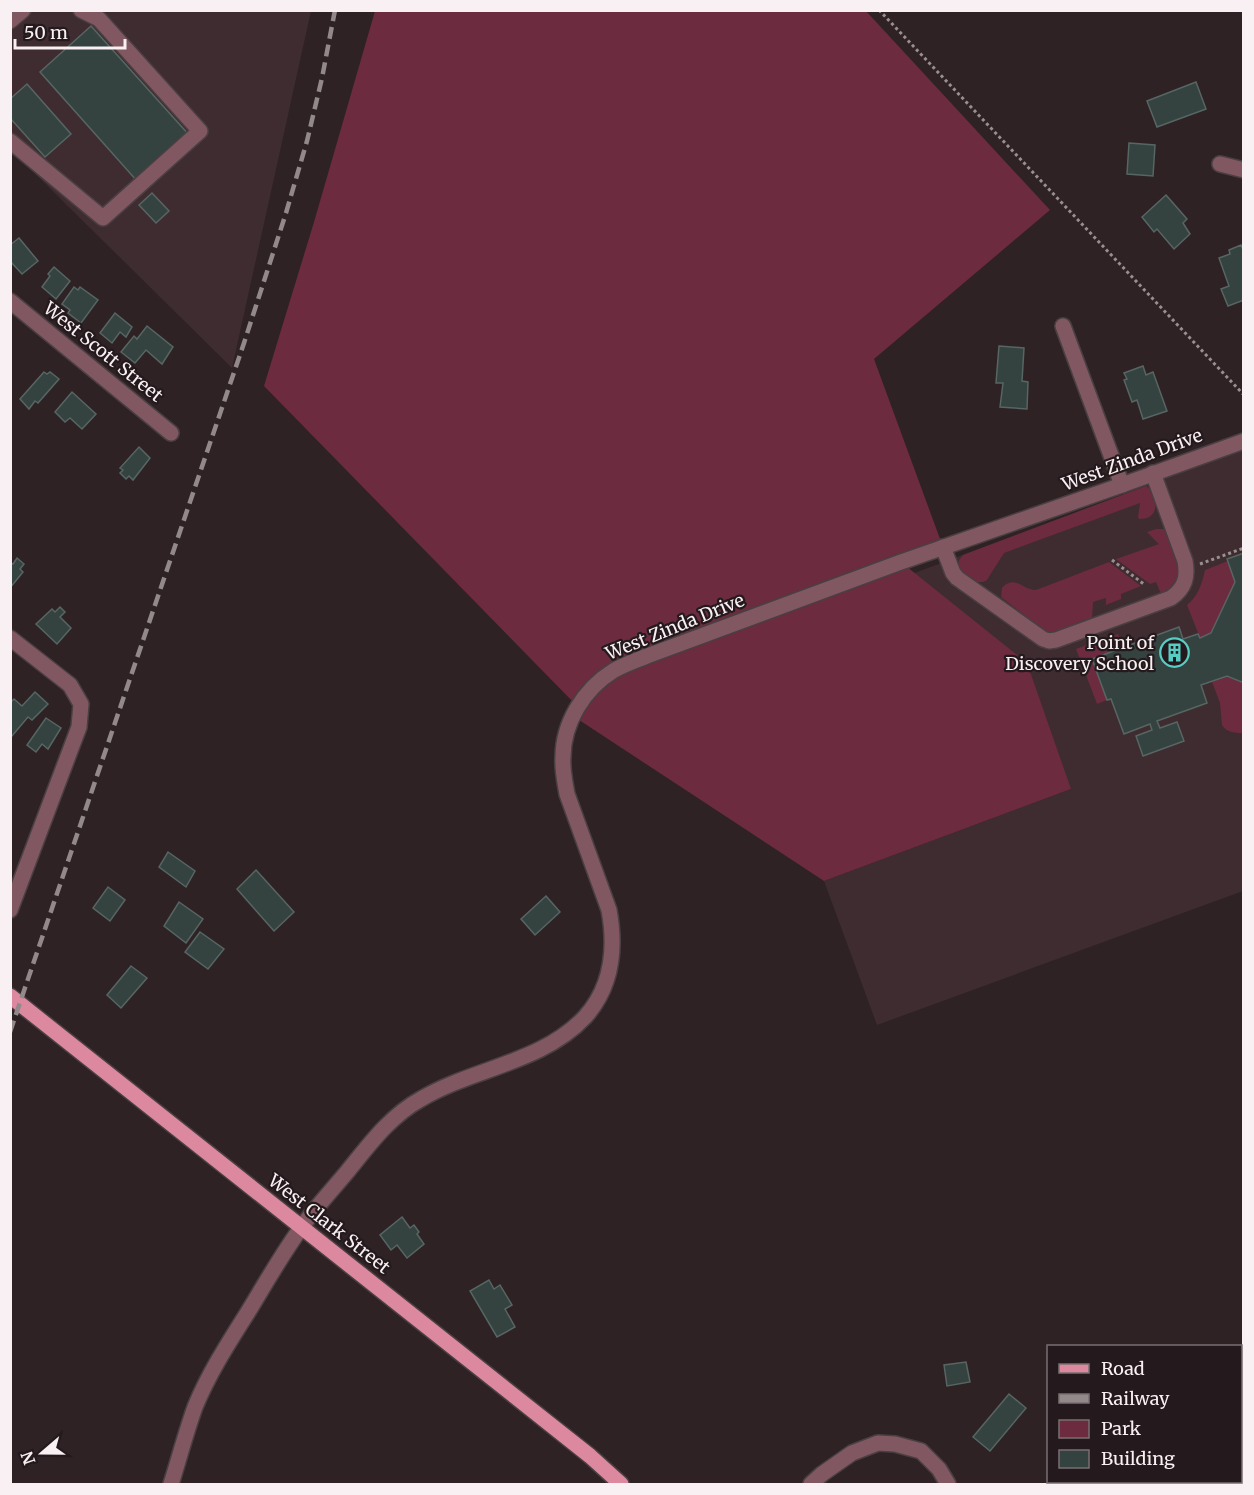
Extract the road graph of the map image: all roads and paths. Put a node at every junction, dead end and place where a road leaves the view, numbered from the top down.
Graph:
1 (23, 10) edge
2 (81, 10) edge
3 (879, 10) edge
4 (10, 21) edge
5 (10, 141) edge
6 (1220, 164) dead end
7 (1244, 170) edge
8 (10, 301) edge
9 (1063, 326) dead end
10 (1244, 395) edge
11 (171, 433) dead end
12 (1244, 441) edge
13 (1154, 473) junction
14 (1122, 485) junction
15 (943, 547) junction
16 (1244, 548) edge
17 (1112, 560) dead end
18 (1200, 565) dead end
19 (1145, 585) dead end
20 (10, 638) edge
21 (10, 910) edge
22 (10, 996) edge
23 (301, 1228) junction
24 (171, 1485) edge
25 (621, 1485) edge
26 (811, 1485) edge
27 (948, 1485) edge

1 - 4 street
2 - 5 street
3 - 10 path
6 - 7 street
8 - 11 street, West Scott Street
9 - 14 street
12 - 13 street, West Zinda Drive
13 - 14 street, West Zinda Drive
13 - 15 street
14 - 15 street, West Zinda Drive
15 - 23 street, West Zinda Drive
16 - 18 path
17 - 19 path
20 - 21 street
22 - 23 main road, West Clark Street
23 - 24 street, West Zinda Drive
23 - 25 main road, West Clark Street
26 - 27 street

